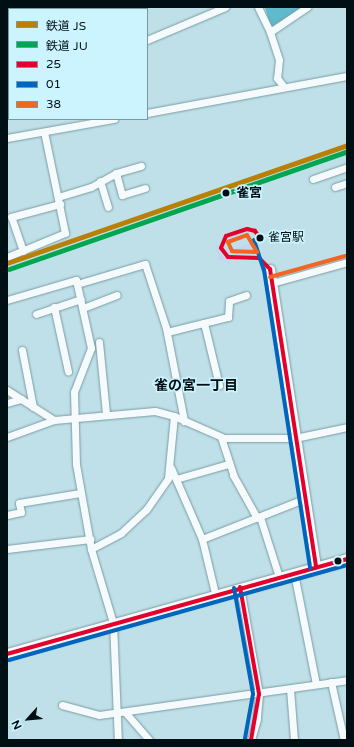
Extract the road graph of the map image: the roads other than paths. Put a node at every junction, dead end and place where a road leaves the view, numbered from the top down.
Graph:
1 (225, 7) edge
2 (258, 7) edge
3 (307, 7) edge
4 (270, 32) junction
5 (148, 40) edge
6 (347, 76) edge
7 (284, 87) junction
8 (148, 113) edge
9 (65, 120) edge
10 (108, 120) edge
11 (68, 127) junction
12 (44, 132) junction
13 (7, 138) edge
14 (142, 166) dead end
15 (347, 167) edge
16 (116, 173) junction
17 (313, 179) dead end
18 (100, 181) junction
19 (347, 183) edge
20 (335, 187) dead end
21 (145, 188) dead end
22 (59, 200) junction
23 (108, 207) dead end
24 (23, 251) junction
25 (7, 257) edge
26 (347, 262) edge
27 (270, 269) dead end
28 (272, 283) junction
29 (77, 284) junction
30 (118, 295) dead end
31 (246, 295) dead end
32 (81, 299) junction
33 (7, 300) edge
34 (54, 307) junction
35 (83, 308) junction
36 (36, 314) dead end
37 (204, 323) junction
38 (167, 332) junction
39 (99, 342) dead end
40 (22, 350) dead end
41 (68, 371) dead end
42 (219, 385) dead end
43 (7, 390) edge
44 (21, 399) junction
45 (7, 403) edge
46 (33, 407) junction
47 (106, 414) junction
48 (174, 416) junction
49 (73, 419) junction
50 (54, 420) junction
51 (184, 421) junction
52 (347, 427) edge
53 (7, 437) edge
54 (221, 437) junction
55 (295, 438) junction
56 (228, 464) junction
57 (171, 468) junction
58 (176, 479) junction
59 (80, 493) junction
60 (304, 499) junction
61 (7, 516) edge
62 (258, 518) junction
63 (90, 539) junction
64 (202, 539) junction
65 (7, 548) edge
66 (91, 549) junction
67 (347, 559) edge
68 (316, 567) junction
69 (294, 573) junction
70 (279, 577) junction
71 (240, 587) junction
72 (216, 593) junction
73 (113, 623) junction
74 (7, 654) edge
75 (347, 680) edge
76 (331, 682) junction
77 (316, 684) junction
78 (290, 689) junction
79 (258, 694) junction
80 (62, 705) dead end
81 (125, 712) junction
82 (117, 713) junction
83 (118, 740) edge
84 (149, 740) edge
85 (251, 740) edge
86 (294, 740) edge
87 (344, 740) edge

1 - 5 street
2 - 4 street
3 - 4 street
4 - 7 street
6 - 7 street
7 - 8 street
9 - 11 street
10 - 11 street
11 - 12 street
12 - 13 street
12 - 22 street
14 - 16 street
15 - 17 street
16 - 18 street
16 - 21 street
18 - 22 street
18 - 23 street
19 - 20 street
22 - 24 street
22 - 24 street
24 - 25 street
26 - 28 street
27 - 28 main road
28 - 55 main road
29 - 32 street
29 - 33 street
29 - 38 street
30 - 35 street
31 - 37 street
32 - 34 street
32 - 35 street
34 - 36 street
34 - 41 street
35 - 49 street
37 - 38 street
37 - 42 street
38 - 51 street
39 - 47 street
40 - 46 street
43 - 44 street
44 - 45 street
44 - 46 street
46 - 50 street
47 - 48 street
47 - 49 street
48 - 51 street
48 - 57 street
49 - 50 street
49 - 59 street
50 - 53 street
51 - 54 street
52 - 55 street
54 - 55 street
54 - 56 street
55 - 60 main road
56 - 58 street
56 - 62 street
57 - 58 street
57 - 66 street
58 - 64 street
59 - 61 street
59 - 63 street
60 - 62 street
60 - 68 main road
62 - 64 street
62 - 70 street
63 - 65 street
63 - 66 street
64 - 72 street
66 - 73 street
67 - 68 highway
68 - 69 highway
69 - 70 highway
69 - 77 street
70 - 71 highway
71 - 72 highway
71 - 79 street
72 - 73 highway
73 - 74 highway
73 - 82 street
75 - 76 street
76 - 77 street
76 - 87 street
77 - 78 street
78 - 79 street
78 - 86 street
79 - 81 street
79 - 85 street
80 - 82 street
81 - 82 street
81 - 84 street
82 - 83 street

